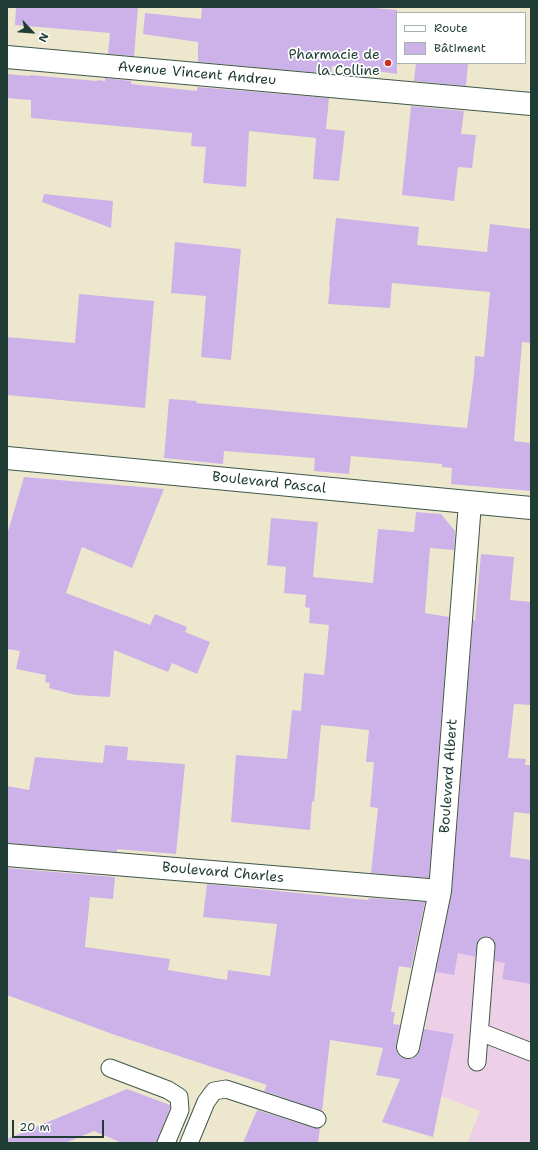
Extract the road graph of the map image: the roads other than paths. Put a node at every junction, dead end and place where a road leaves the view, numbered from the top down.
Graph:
1 (7, 57) edge
2 (531, 104) edge
3 (7, 458) edge
4 (470, 503) junction
5 (531, 508) edge
6 (7, 855) edge
7 (440, 891) junction
8 (486, 946) dead end
9 (480, 1032) junction
10 (408, 1047) dead end
11 (531, 1052) edge
12 (477, 1062) dead end
13 (110, 1068) dead end
14 (318, 1119) dead end
15 (166, 1143) edge
16 (189, 1143) edge

1 - 2 street, Avenue Vincent Andreu
3 - 4 street, Boulevard Pascal
4 - 5 street, Boulevard Pascal
4 - 7 street, Boulevard Albert
6 - 7 street, Boulevard Charles
7 - 10 street, Boulevard Albert
8 - 9 lane
9 - 11 lane
9 - 12 lane
13 - 15 lane
14 - 16 lane

